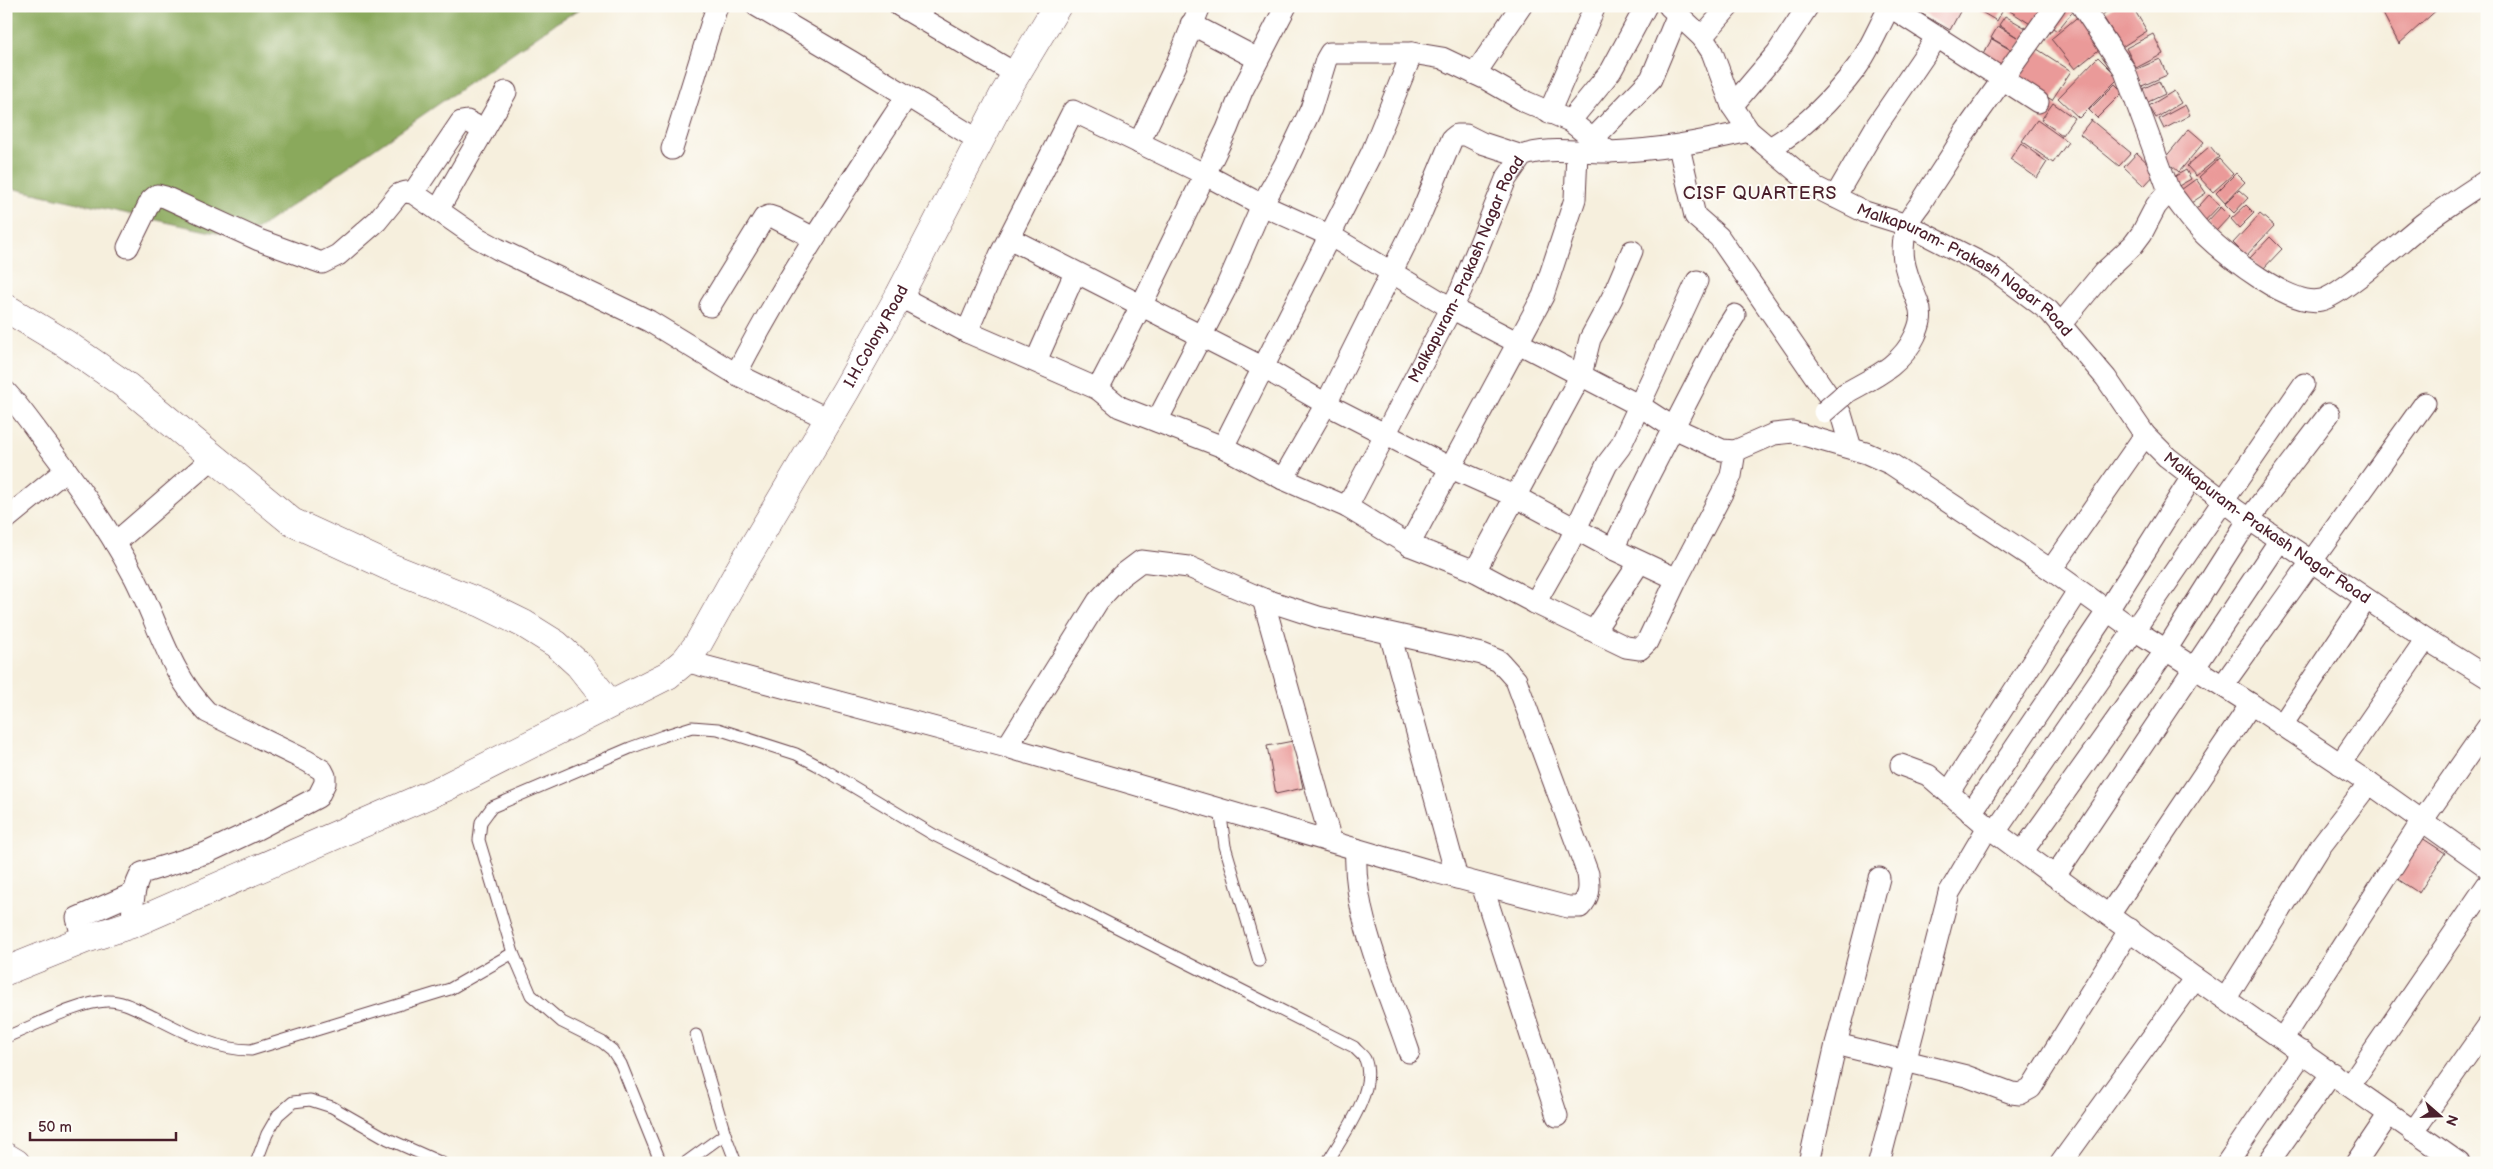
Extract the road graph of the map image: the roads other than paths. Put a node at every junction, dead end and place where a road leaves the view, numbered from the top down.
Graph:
1 (717, 6) edge
2 (757, 6) edge
3 (900, 6) edge
4 (1057, 6) edge
5 (1286, 6) edge
6 (1521, 6) edge
7 (1595, 6) edge
8 (1646, 6) edge
9 (1729, 6) edge
10 (1808, 6) edge
11 (1889, 6) edge
12 (2055, 6) edge
13 (2082, 6) edge
14 (1673, 10) edge
15 (1196, 15) edge
16 (1702, 37) junction
17 (1937, 38) junction
18 (1412, 53) junction
19 (1258, 59) junction
20 (1016, 74) junction
21 (1475, 74) junction
22 (2002, 80) junction
23 (506, 92) dead end
24 (907, 96) junction
25 (2038, 102) dead end
26 (1732, 106) junction
27 (1549, 113) junction
28 (1570, 122) junction
29 (484, 130) junction
30 (1749, 132) junction
31 (980, 142) junction
32 (1139, 143) junction
33 (1679, 147) junction
34 (1593, 148) junction
35 (1770, 148) junction
36 (672, 149) dead end
37 (1522, 156) junction
38 (1204, 174) junction
39 (2487, 180) edge
40 (2169, 191) junction
41 (413, 193) junction
42 (1835, 197) junction
43 (1262, 205) junction
44 (438, 210) junction
45 (1907, 225) junction
46 (1331, 236) junction
47 (814, 238) junction
48 (1009, 238) junction
49 (128, 247) dead end
50 (1632, 251) dead end
51 (1392, 270) junction
52 (1075, 273) junction
53 (1697, 281) dead end
54 (899, 296) junction
55 (710, 306) dead end
56 (1141, 306) junction
57 (6, 308) edge
58 (1451, 308) junction
59 (1734, 315) dead end
60 (2060, 325) junction
61 (967, 332) junction
62 (1200, 336) junction
63 (1518, 343) junction
64 (1036, 360) junction
65 (1264, 368) junction
66 (736, 374) junction
67 (1581, 376) junction
68 (2304, 384) dead end
69 (1098, 389) junction
70 (6, 392) edge
71 (2426, 403) dead end
72 (1326, 404) junction
73 (1640, 406) junction
74 (2328, 414) dead end
75 (828, 419) junction
76 (1157, 421) junction
77 (1674, 428) junction
78 (1386, 433) junction
79 (2145, 435) junction
80 (1809, 436) junction
81 (1223, 447) junction
82 (1735, 451) junction
83 (1858, 451) junction
84 (1451, 468) junction
85 (66, 470) junction
86 (198, 470) junction
87 (2192, 477) junction
88 (1283, 480) junction
89 (1514, 496) junction
90 (2224, 500) junction
91 (1347, 507) junction
92 (2249, 518) junction
93 (6, 519) edge
94 (1576, 529) junction
95 (2280, 540) junction
96 (115, 543) junction
97 (1409, 544) junction
98 (1614, 549) junction
99 (2312, 560) junction
100 (1640, 562) junction
101 (2052, 570) junction
102 (1475, 571) junction
103 (1677, 579) junction
104 (2078, 591) junction
105 (1263, 599) junction
106 (2366, 599) junction
107 (1535, 603) junction
108 (2108, 610) junction
109 (1594, 631) junction
110 (2135, 631) junction
111 (1390, 634) junction
112 (2426, 639) junction
113 (2166, 650) junction
114 (685, 661) junction
115 (2195, 668) junction
116 (2485, 672) edge
117 (2223, 685) junction
118 (609, 703) junction
119 (2251, 704) junction
120 (2282, 725) junction
121 (2487, 728) edge
122 (1007, 747) junction
123 (2340, 764) junction
124 (1901, 765) dead end
125 (2370, 783) junction
126 (1949, 792) junction
127 (1220, 809) junction
128 (1971, 812) junction
129 (2422, 821) junction
130 (1991, 829) junction
131 (1331, 842) junction
132 (1356, 849) junction
133 (2023, 851) junction
134 (2487, 867) edge
135 (2055, 876) junction
136 (1457, 878) junction
137 (1880, 878) dead end
138 (1482, 885) junction
139 (2487, 886) edge
140 (134, 893) junction
141 (2109, 914) junction
142 (132, 924) junction
143 (2130, 929) junction
144 (83, 940) junction
145 (512, 953) junction
146 (1259, 961) dead end
147 (6, 971) edge
148 (2195, 978) junction
149 (2226, 998) junction
150 (2487, 1027) edge
151 (696, 1035) dead end
152 (6, 1037) edge
153 (2283, 1038) junction
154 (1836, 1044) junction
155 (1409, 1052) dead end
156 (2303, 1052) junction
157 (1904, 1062) junction
158 (2332, 1072) junction
159 (2350, 1084) junction
160 (2389, 1114) junction
161 (1557, 1116) dead end
162 (2413, 1132) junction
163 (725, 1134) junction
164 (6, 1157) edge
165 (2449, 1160) edge
166 (16, 1163) edge
167 (256, 1163) edge
168 (442, 1163) edge
169 (661, 1163) edge
170 (685, 1163) edge
171 (736, 1163) edge
172 (1327, 1163) edge
173 (1809, 1163) edge
174 (1879, 1163) edge
175 (2061, 1163) edge
176 (2226, 1163) edge
177 (2268, 1163) edge
178 (2356, 1163) edge

1 - 36 street
2 - 24 street
3 - 20 street
4 - 20 street, I.H.Colony Road
5 - 19 street
6 - 21 street
7 - 27 street
8 - 28 street
9 - 16 street
10 - 26 street
11 - 17 street
11 - 35 street
12 - 22 street
13 - 40 street
14 - 16 street
14 - 34 street
15 - 19 street
15 - 32 street
16 - 26 street
17 - 22 street
17 - 42 street
18 - 21 street
18 - 43 street
18 - 46 street
19 - 38 street
20 - 31 street, I.H.Colony Road
21 - 27 street
22 - 25 street
22 - 45 street
23 - 29 street
24 - 31 street
24 - 47 street
26 - 30 street
27 - 28 street
28 - 34 street
29 - 41 street
29 - 44 street
30 - 33 street, Malkapuram- Prakash Nagar Road
30 - 35 street, Malkapuram- Prakash Nagar Road
31 - 54 street, I.H.Colony Road
32 - 38 street
32 - 48 street
33 - 34 street, Malkapuram- Prakash Nagar Road
33 - 83 street
34 - 37 street, Malkapuram- Prakash Nagar Road
34 - 63 street
35 - 42 street, Malkapuram- Prakash Nagar Road
37 - 51 street
37 - 58 street, Malkapuram- Prakash Nagar Road
38 - 43 street
38 - 56 street
39 - 40 street
40 - 60 street
41 - 44 street
41 - 49 street
42 - 45 street, Malkapuram- Prakash Nagar Road
43 - 46 street
43 - 62 street
44 - 66 street
45 - 60 street, Malkapuram- Prakash Nagar Road
45 - 80 street, bridge
46 - 51 street
46 - 65 street
47 - 55 street
47 - 66 street
48 - 52 street
48 - 61 street
50 - 67 street
51 - 58 street
51 - 72 street
52 - 56 street
52 - 64 street
53 - 73 street
54 - 61 street
54 - 75 street, I.H.Colony Road
56 - 62 street
56 - 69 street
57 - 86 street
58 - 63 street
58 - 78 street, Malkapuram- Prakash Nagar Road
59 - 77 street
60 - 79 street, Malkapuram- Prakash Nagar Road
61 - 64 street
62 - 65 street
62 - 76 street
63 - 67 street
63 - 84 street
64 - 69 street
65 - 72 street
65 - 81 street
66 - 75 street
67 - 73 street
67 - 89 street
68 - 90 street
69 - 76 street
70 - 85 street
71 - 99 street
72 - 78 street
72 - 88 street
73 - 77 street
73 - 94 street
74 - 92 street
75 - 114 street, I.H.Colony Road
76 - 81 street
77 - 82 street
77 - 98 street
78 - 84 street
78 - 91 street, Malkapuram- Prakash Nagar Road
79 - 87 street, Malkapuram- Prakash Nagar Road
79 - 101 street
80 - 82 street
80 - 83 street
81 - 88 street
82 - 103 street
83 - 101 street
84 - 89 street
84 - 97 street
85 - 93 street
85 - 96 street
86 - 96 street
86 - 118 street
87 - 90 street, Malkapuram- Prakash Nagar Road
87 - 108 street
88 - 91 street
89 - 94 street
89 - 102 street
90 - 92 street, Malkapuram- Prakash Nagar Road
90 - 110 street
91 - 97 street
92 - 95 street, Malkapuram- Prakash Nagar Road
92 - 113 street
94 - 98 street
94 - 107 street
95 - 99 street, Malkapuram- Prakash Nagar Road
95 - 115 street
96 - 140 street
97 - 102 street
98 - 100 street
99 - 106 street, Malkapuram- Prakash Nagar Road
99 - 117 street
100 - 103 street
100 - 109 street
101 - 104 street
102 - 107 street
103 - 109 street
104 - 108 street
104 - 126 street
105 - 111 street
105 - 122 street
105 - 131 street
106 - 112 street, Malkapuram- Prakash Nagar Road
106 - 120 street
107 - 109 street
108 - 110 street
108 - 128 street
110 - 113 street
110 - 130 street
111 - 136 street
111 - 138 street
112 - 116 street, Malkapuram- Prakash Nagar Road
112 - 123 street
113 - 115 street
113 - 133 street
114 - 118 street, I.H.Colony Road
114 - 122 street
115 - 117 street
115 - 135 street
117 - 119 street
118 - 142 street, I.H.Colony Road
119 - 120 street
119 - 141 street
120 - 123 street
121 - 129 street
122 - 127 street
123 - 125 street
124 - 126 street
125 - 129 street
125 - 149 street
126 - 128 street
127 - 131 street
127 - 146 lane
128 - 130 street
129 - 134 street
129 - 153 street
130 - 133 street
130 - 157 street
131 - 132 street
132 - 136 street
132 - 155 street
133 - 135 street
135 - 141 street
136 - 138 street
137 - 154 street
138 - 161 street
139 - 159 street
140 - 142 street
140 - 144 street
141 - 143 street
142 - 144 street, I.H.Colony Road
143 - 148 street
143 - 157 street
144 - 147 street, I.H.Colony Road
145 - 152 lane
145 - 169 lane
145 - 172 lane
148 - 149 street
148 - 175 street
149 - 153 street
150 - 162 street
151 - 163 lane
153 - 156 street
154 - 157 street
154 - 173 street
156 - 158 street
156 - 176 street
157 - 174 street
158 - 159 street
158 - 177 street
159 - 160 street
160 - 162 street
160 - 178 street
162 - 165 street
163 - 170 lane
163 - 171 lane
164 - 166 street
167 - 168 lane

